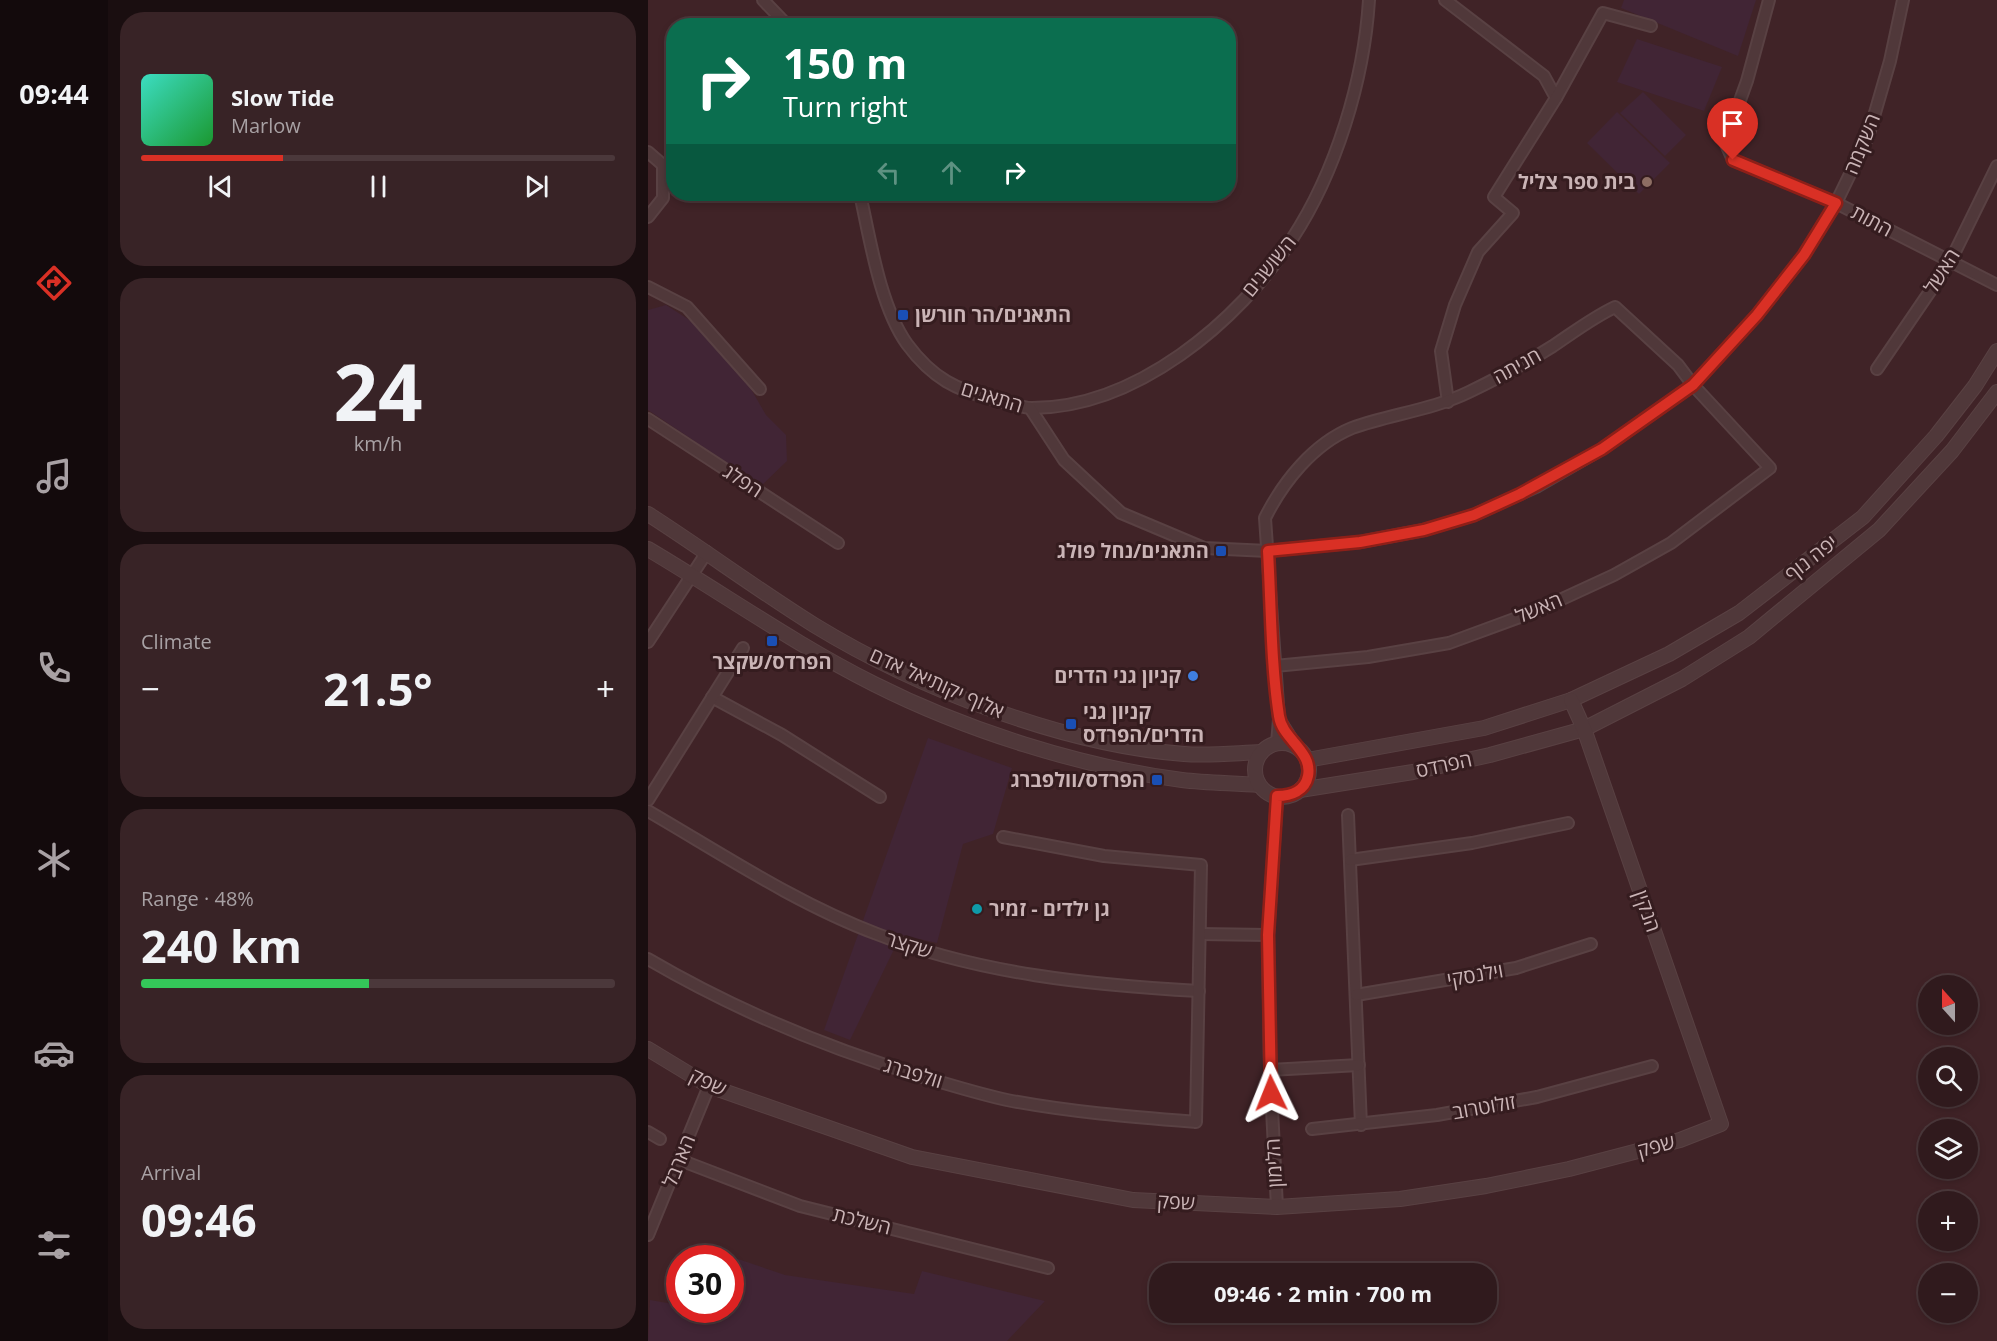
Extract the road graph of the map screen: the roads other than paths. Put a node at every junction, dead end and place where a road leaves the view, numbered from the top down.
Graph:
1 (763, 0) edge
2 (1369, 0) edge
3 (1445, 0) edge
4 (1769, 0) edge
5 (1903, 0) edge
6 (780, 18) edge
7 (1651, 26) dead end
8 (1556, 98) junction
9 (648, 152) edge
10 (1997, 166) edge
11 (862, 201) edge
12 (1836, 203) junction
13 (648, 216) edge
14 (1950, 262) junction
15 (1997, 285) edge
16 (648, 287) edge
17 (1997, 351) edge
18 (1877, 369) dead end
19 (1693, 385) junction
20 (760, 389) dead end
21 (1997, 392) edge
22 (1448, 402) junction
23 (1030, 408) junction
24 (648, 419) edge
25 (1770, 468) joint
26 (648, 514) edge
27 (838, 543) dead end
28 (648, 549) edge
29 (1268, 551) junction
30 (707, 552) junction
31 (692, 575) junction
32 (648, 642) edge
33 (743, 648) dead end
34 (1275, 666) junction
35 (712, 697) junction
36 (1571, 700) junction
37 (1279, 719) junction
38 (1584, 729) junction
39 (1277, 743) junction
40 (1296, 746) junction
41 (1261, 753) junction
42 (1307, 760) junction
43 (1259, 785) junction
44 (1300, 790) junction
45 (1277, 796) junction
46 (880, 797) dead end
47 (648, 800) edge
48 (648, 811) edge
49 (1348, 815) dead end
50 (1568, 824) dead end
51 (1003, 837) dead end
52 (1350, 860) junction
53 (1200, 934) junction
54 (1268, 935) junction
55 (1591, 944) dead end
56 (648, 959) edge
57 (1199, 991) junction
58 (1356, 995) junction
59 (648, 1049) edge
60 (1359, 1065) junction
61 (1652, 1066) dead end
62 (1269, 1070) junction
63 (709, 1086) junction
64 (1720, 1124) joint
65 (1361, 1125) junction
66 (1312, 1129) dead end
67 (648, 1132) edge
68 (660, 1139) dead end
69 (680, 1160) junction
70 (1276, 1207) junction
71 (648, 1235) edge
72 (1048, 1268) dead end

1 - 6 street
2 - 23 street, השושנים
3 - 8 street
4 - 12 street, התות
5 - 12 street, השקמה
7 - 8 street
8 - 22 street
9 - 13 street
10 - 14 street, האשל
11 - 23 street, התאנים
12 - 14 street, התות
12 - 19 street, השקמה
14 - 15 street, התות
14 - 18 street, האשל
16 - 20 street
17 - 36 street, יפה נוף
19 - 22 street, חניתה
19 - 25 street, חניתה
19 - 29 street, השקמה
21 - 38 street, יפה נוף
22 - 29 street, חניתה
23 - 29 street, התאנים
24 - 27 street, הפלג
25 - 34 street, האשל
26 - 30 street, אלוף יקותיאל אדם
28 - 31 street, אלוף יקותיאל אדם
29 - 34 street, חניתה
30 - 31 street
30 - 41 street, אלוף יקותיאל אדם
31 - 32 street
31 - 43 street, אלוף יקותיאל אדם
33 - 35 street
34 - 37 street, חניתה
35 - 46 street
35 - 47 street
36 - 38 street, הנקין
36 - 42 street, הפרדס
37 - 39 street, חניתה
37 - 40 street
38 - 44 street, הפרדס
38 - 64 street, הנקין
39 - 40 street
39 - 41 street
40 - 42 street
41 - 43 street
42 - 44 street
43 - 45 street
44 - 45 street
45 - 54 street, הלימון
48 - 57 street, שקצר
49 - 52 street
50 - 52 street
51 - 53 street
52 - 58 street
53 - 54 street
53 - 57 street
54 - 62 street, הלימון
55 - 58 street, וילנסקי
56 - 57 street, וולפברג
58 - 60 street
59 - 63 street, שפק
60 - 62 street
60 - 65 street
61 - 65 street, זולוטרוב
62 - 70 street, הלימון
63 - 69 street, הארבל
63 - 70 street, שפק
64 - 70 street, שפק
65 - 66 street, זולוטרוב
67 - 68 street
69 - 71 street, הארבל
69 - 72 street, השלכת

